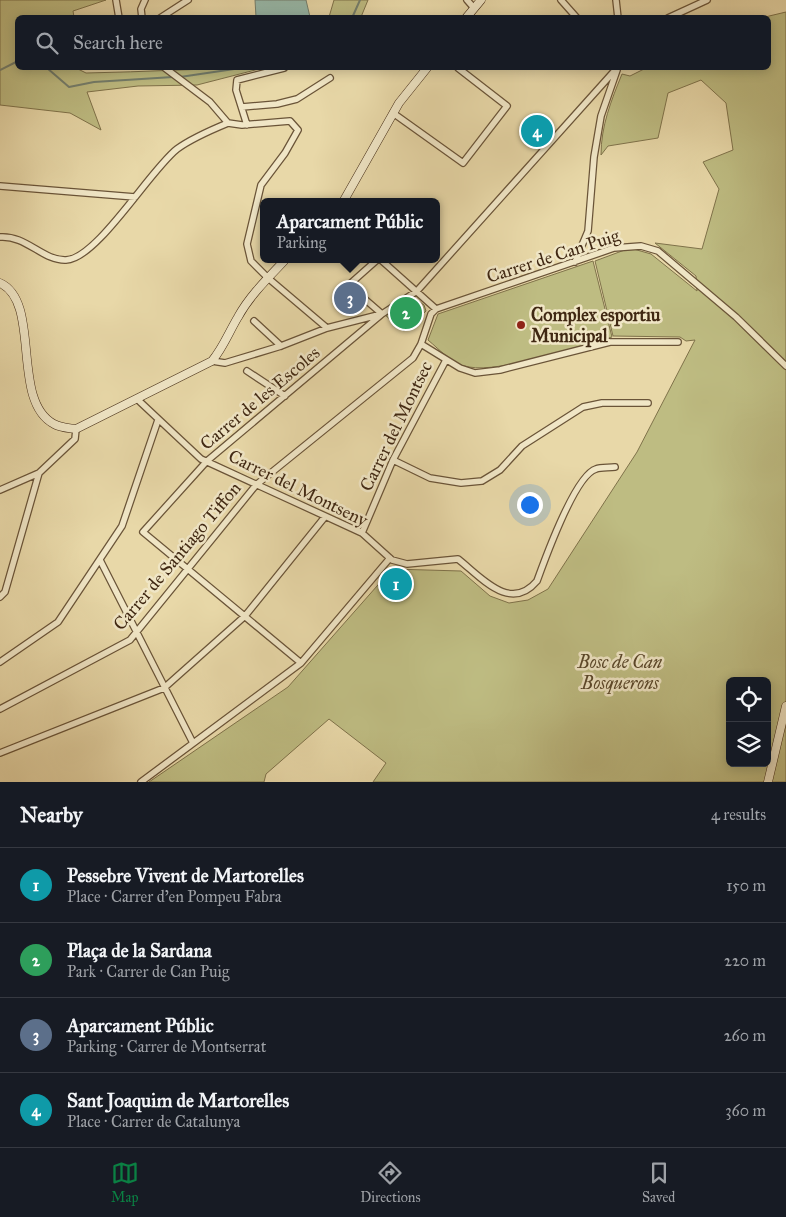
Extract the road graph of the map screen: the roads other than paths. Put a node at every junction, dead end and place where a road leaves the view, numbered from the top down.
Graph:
1 (116, 0) edge
2 (146, 0) edge
3 (188, 0) edge
4 (467, 0) edge
5 (481, 0) edge
6 (561, 0) edge
7 (616, 0) edge
8 (707, 0) edge
9 (474, 8) junction
10 (118, 15) edge
11 (142, 15) edge
12 (165, 15) edge
13 (468, 15) edge
14 (574, 15) edge
15 (618, 15) edge
16 (674, 15) edge
17 (167, 70) edge
18 (276, 70) edge
19 (425, 70) edge
20 (461, 70) edge
21 (615, 70) edge
22 (616, 70) edge
23 (330, 78) dead end
24 (242, 106) junction
25 (393, 113) junction
26 (228, 123) junction
27 (247, 125) junction
28 (0, 186) edge
29 (135, 197) junction
30 (344, 198) edge
31 (0, 237) edge
32 (575, 262) junction
33 (282, 263) edge
34 (374, 263) edge
35 (384, 263) edge
36 (268, 278) junction
37 (0, 283) edge
38 (416, 291) junction
39 (436, 309) junction
40 (382, 314) junction
41 (254, 321) dead end
42 (327, 328) junction
43 (678, 342) dead end
44 (421, 344) junction
45 (281, 346) junction
46 (446, 360) junction
47 (212, 361) junction
48 (786, 366) edge
49 (247, 371) dead end
50 (285, 396) junction
51 (137, 399) junction
52 (648, 403) dead end
53 (158, 420) junction
54 (76, 429) junction
55 (393, 460) junction
56 (207, 462) junction
57 (615, 467) dead end
58 (39, 473) junction
59 (256, 485) junction
60 (0, 490) edge
61 (324, 518) junction
62 (362, 533) junction
63 (390, 558) junction
64 (100, 560) junction
65 (189, 570) junction
66 (2, 593) edge
67 (245, 616) junction
68 (137, 633) junction
69 (0, 662) edge
70 (302, 663) junction
71 (164, 688) junction
72 (786, 706) edge
73 (0, 709) edge
74 (193, 743) junction
75 (0, 753) edge
76 (141, 782) edge
77 (768, 782) edge

1 - 10 street
2 - 11 street
3 - 12 street
4 - 9 street
5 - 9 street
6 - 14 street
7 - 15 street
8 - 16 street
9 - 13 street
17 - 26 street
18 - 24 street
19 - 25 street
20 - 25 street
21 - 38 street
22 - 32 street
23 - 24 street
24 - 27 street
25 - 30 street
26 - 27 street
26 - 29 street
27 - 36 street
28 - 29 street
29 - 31 street
32 - 39 street, Carrer de Can Puig
32 - 48 street, Carrer de Can Puig
33 - 36 street
34 - 40 street
35 - 38 street
36 - 42 street
36 - 47 street
37 - 54 street
38 - 39 street
38 - 40 street
39 - 44 street, Carrer de Santiago Tiffon
40 - 42 street
40 - 50 street, Carrer de les Escoles
41 - 45 street
42 - 45 street
43 - 46 street
44 - 46 street
44 - 59 street, Carrer de Santiago Tiffon
45 - 47 street
46 - 55 street, Carrer del Montsec
47 - 51 street
49 - 50 street
50 - 56 street, Carrer de les Escoles
51 - 53 street, Carrer del Montseny
51 - 54 street
52 - 55 street
53 - 56 street, Carrer del Montseny
53 - 64 street
54 - 58 street
55 - 62 street, Carrer del Montsec
56 - 59 street, Carrer del Montseny
56 - 65 street, Carrer de les Escoles
57 - 63 street, Carrer del Montseny
58 - 60 street
58 - 66 street
59 - 61 street, Carrer del Montseny
59 - 65 street, Carrer de Santiago Tiffon
61 - 62 street, Carrer del Montseny
61 - 67 street
62 - 63 street, Carrer del Montseny
63 - 70 street
64 - 68 street
64 - 69 street
65 - 67 street
65 - 68 street, Carrer de Santiago Tiffon
67 - 70 street
67 - 71 street
68 - 71 street
68 - 73 street, Carrer de Santiago Tiffon
70 - 74 street
71 - 74 street
71 - 75 street
72 - 77 street
74 - 76 street

